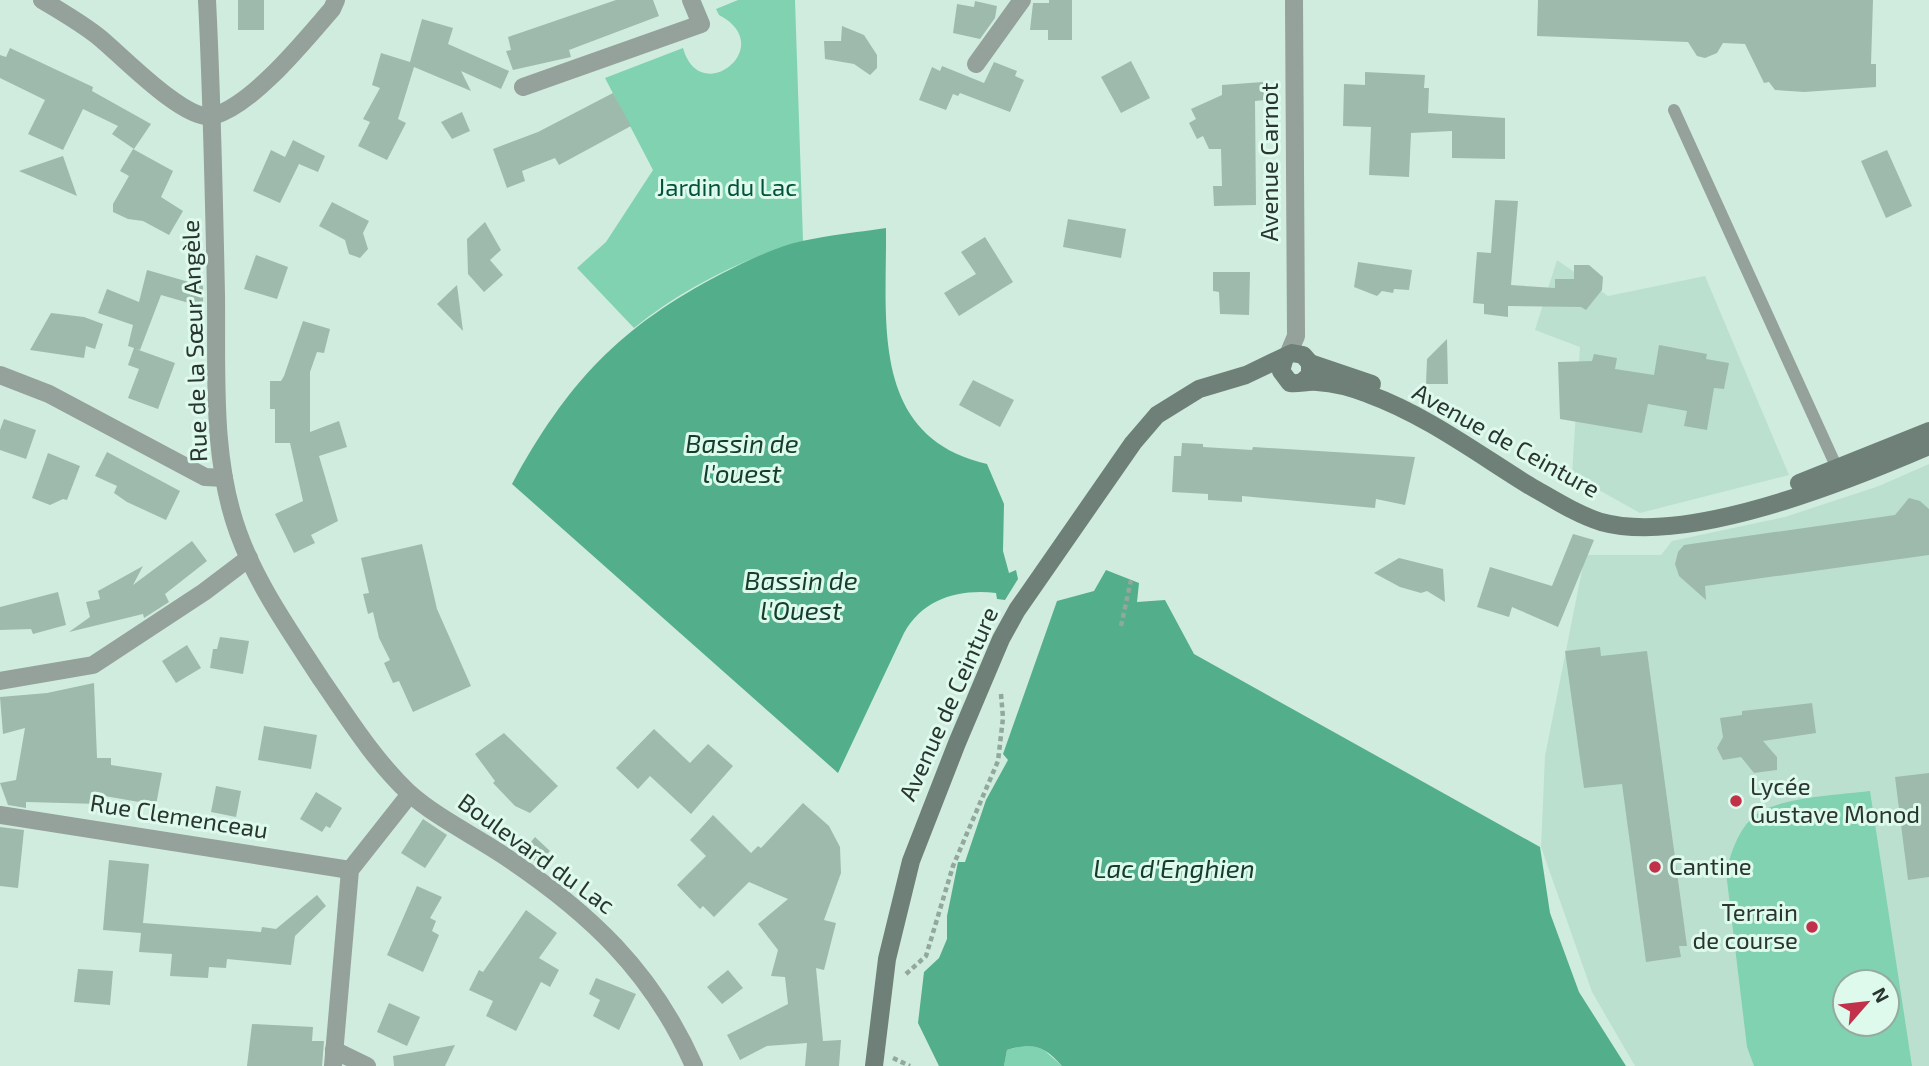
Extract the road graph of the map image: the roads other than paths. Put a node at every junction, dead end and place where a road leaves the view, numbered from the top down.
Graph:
1 (42, 0) edge
2 (207, 0) edge
3 (336, 0) edge
4 (691, 0) edge
5 (1022, 0) edge
6 (1294, 0) edge
7 (976, 64) dead end
8 (523, 87) dead end
9 (1674, 110) dead end
10 (213, 116) junction
11 (1296, 325) junction
12 (1286, 356) junction
13 (1309, 361) junction
14 (0, 375) edge
15 (1246, 375) junction
16 (1296, 383) junction
17 (1929, 431) edge
18 (1929, 446) edge
19 (1837, 468) junction
20 (224, 478) junction
21 (249, 558) junction
22 (0, 681) edge
23 (410, 794) junction
24 (0, 815) edge
25 (350, 870) junction
26 (334, 1058) edge
27 (367, 1066) edge
28 (694, 1066) edge
29 (874, 1066) edge

1 - 10 street
2 - 10 street, Rue de la Sœur Angèle
3 - 10 street
4 - 8 street
5 - 7 street
6 - 11 street, Avenue Carnot
9 - 19 lane
10 - 20 street, Rue de la Sœur Angèle
11 - 12 street, Avenue Carnot
11 - 13 street, Avenue Carnot
12 - 13 street
12 - 15 street, Avenue de Ceinture
12 - 16 street
13 - 16 street
13 - 19 street, Avenue de Ceinture
14 - 20 street
15 - 16 street, Avenue de Ceinture
15 - 29 street, Avenue de Ceinture
16 - 18 street, Avenue de Ceinture
17 - 19 street, Avenue de Ceinture
20 - 21 street, Rue de la Sœur Angèle
21 - 22 street
21 - 23 street, Rue de la Sœur Angèle
23 - 25 street
23 - 28 street, Boulevard du Lac
24 - 25 street, Rue Clemenceau
25 - 26 street
26 - 27 street

